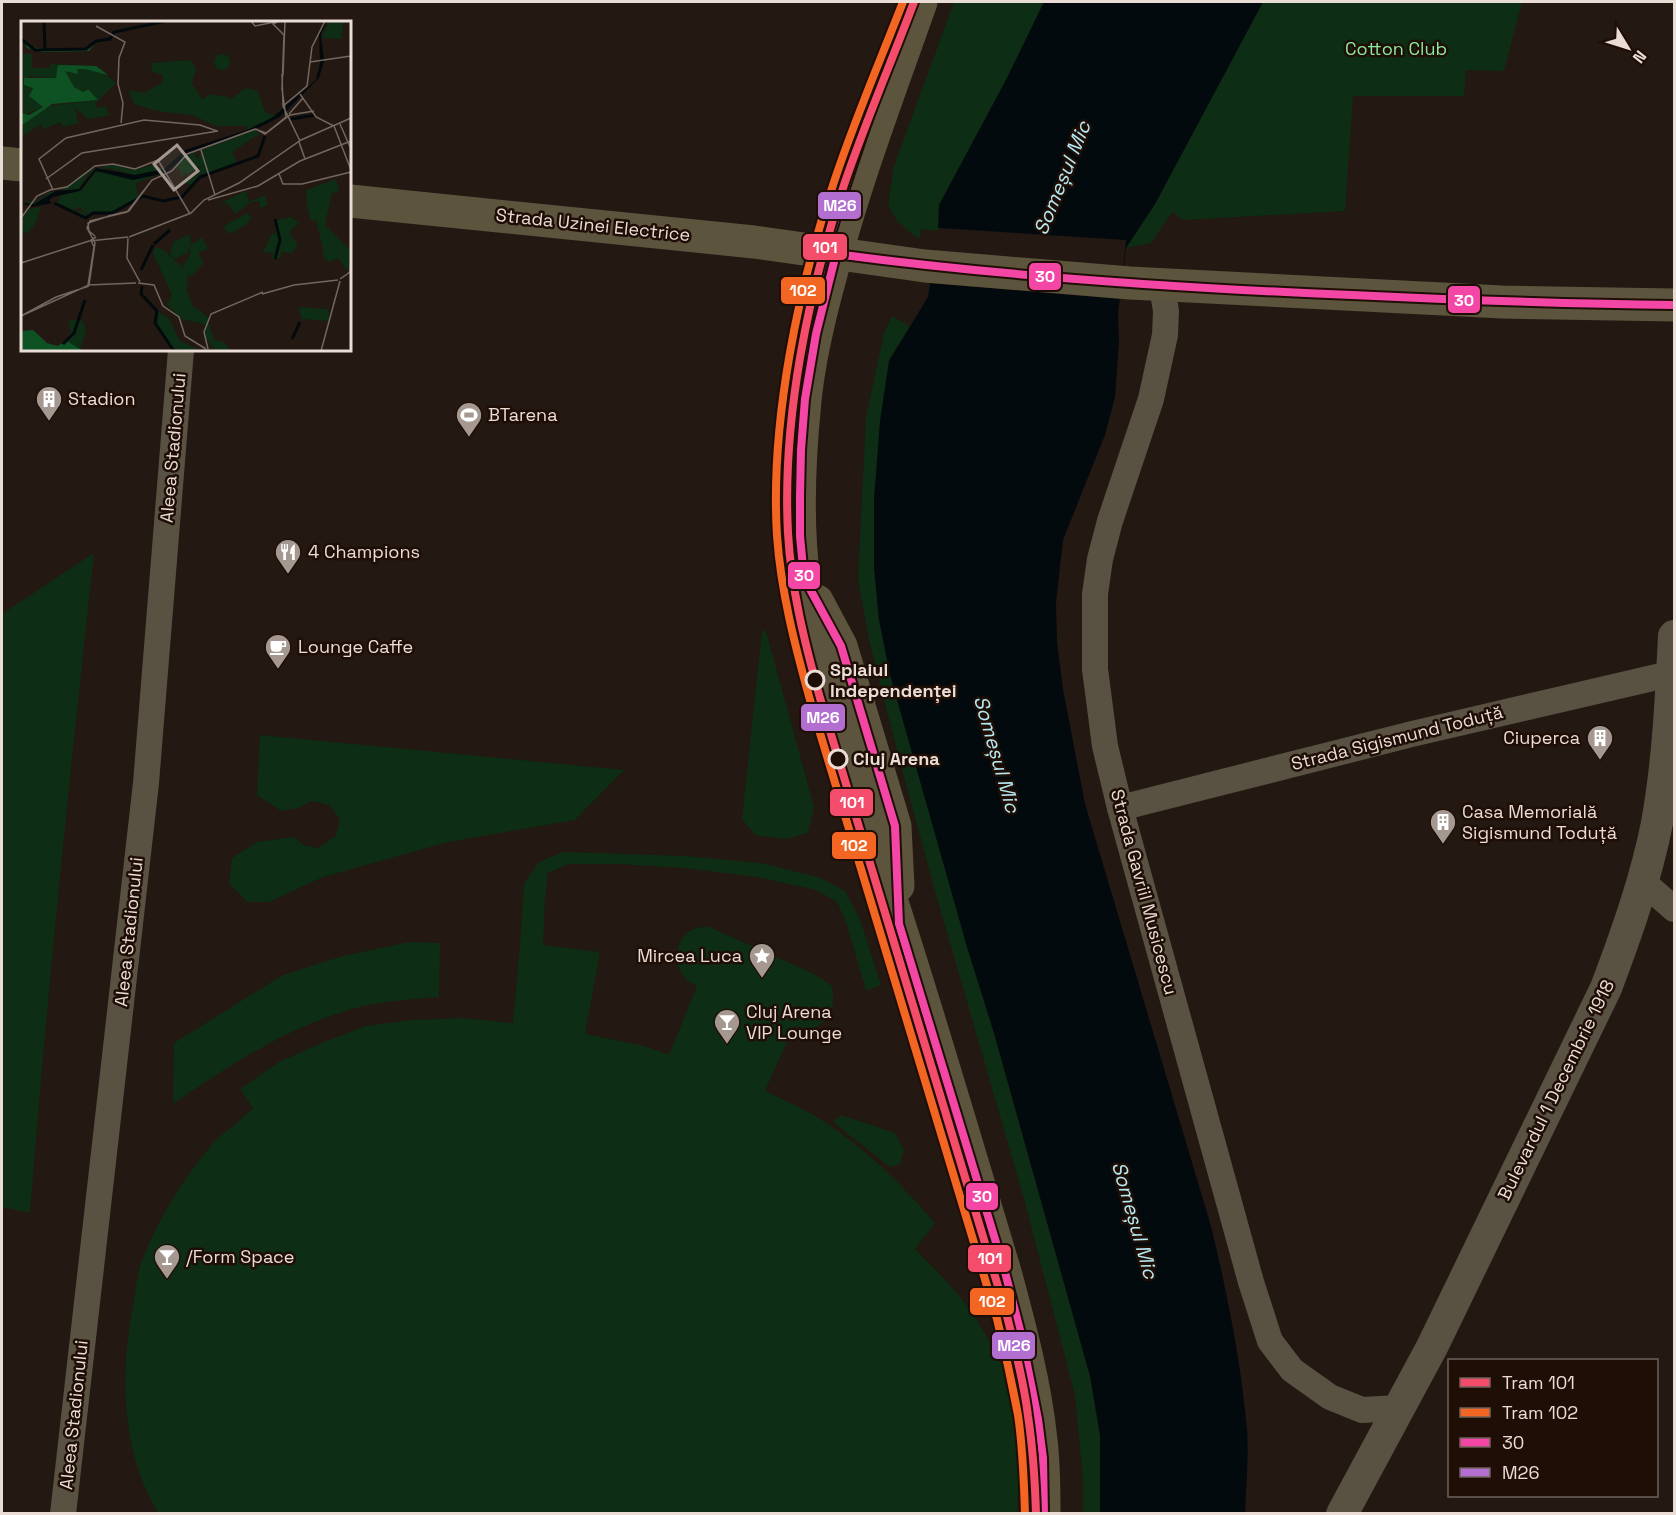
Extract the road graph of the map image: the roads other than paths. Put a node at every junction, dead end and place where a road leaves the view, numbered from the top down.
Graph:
1 (921, 2) edge
2 (2, 163) edge
3 (21, 165) edge
4 (351, 201) edge
5 (836, 254) junction
6 (1162, 286) junction
7 (1674, 305) edge
8 (181, 351) edge
9 (1674, 636) edge
10 (1673, 673) edge
11 (1120, 808) junction
12 (1642, 881) junction
13 (1674, 909) edge
14 (1399, 1408) junction
15 (63, 1514) edge
16 (1044, 1514) edge
17 (1342, 1514) edge

1 - 5 main road
2 - 3 main road
4 - 5 main road, Strada Uzinei Electrice
5 - 6 main road, Strada Uzinei Electrice
5 - 16 main road
6 - 7 main road, Strada Uzinei Electrice
6 - 11 street, Strada Gavriil Musicescu
8 - 15 street, Aleea Stadionului
9 - 10 street, Bulevardul 1 Decembrie 1918
10 - 11 street, Strada Sigismund Toduță
10 - 12 street, Bulevardul 1 Decembrie 1918
11 - 14 street, Strada Gavriil Musicescu
12 - 13 street
12 - 14 street, Bulevardul 1 Decembrie 1918
14 - 17 street, Bulevardul 1 Decembrie 1918

